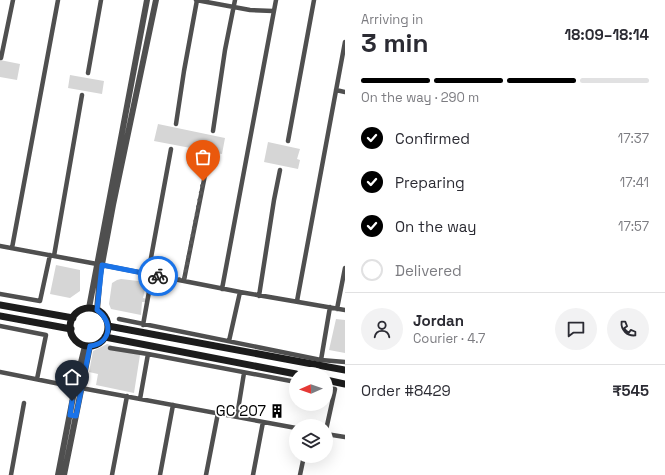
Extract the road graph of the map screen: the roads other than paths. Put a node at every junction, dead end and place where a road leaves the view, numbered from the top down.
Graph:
1 (13, 0) edge
2 (58, 0) edge
3 (101, 0) edge
4 (147, 0) edge
5 (156, 0) edge
6 (197, 0) edge
7 (235, 0) edge
8 (276, 0) edge
9 (314, 0) edge
10 (234, 6) junction
11 (274, 11) junction
12 (143, 20) junction
13 (151, 22) junction
14 (345, 42) edge
15 (2, 58) dead end
16 (88, 74) dead end
17 (336, 90) junction
18 (345, 92) edge
19 (82, 95) dead end
20 (176, 124) dead end
21 (213, 131) dead end
22 (124, 135) junction
23 (288, 141) dead end
24 (171, 149) dead end
25 (209, 155) dead end
26 (280, 170) dead end
27 (0, 246) edge
28 (12, 248) junction
29 (52, 255) junction
30 (100, 264) junction
31 (345, 268) edge
32 (150, 274) junction
33 (184, 280) junction
34 (222, 289) junction
35 (240, 292) junction
36 (0, 294) edge
37 (259, 296) junction
38 (297, 301) junction
39 (0, 305) edge
40 (330, 307) junction
41 (89, 308) junction
42 (337, 309) junction
43 (97, 310) junction
44 (345, 310) edge
45 (0, 316) edge
46 (72, 318) junction
47 (119, 320) dead end
48 (143, 325) junction
49 (0, 326) edge
50 (108, 326) junction
51 (71, 329) junction
52 (105, 337) junction
53 (229, 341) junction
54 (87, 346) junction
55 (110, 348) dead end
56 (148, 354) junction
57 (321, 360) junction
58 (345, 362) edge
59 (345, 370) edge
60 (0, 372) edge
61 (244, 373) junction
62 (289, 373) edge
63 (37, 379) junction
64 (289, 381) edge
65 (333, 381) edge
66 (345, 384) edge
67 (78, 387) junction
68 (128, 396) junction
69 (140, 399) junction
70 (24, 403) dead end
71 (173, 405) junction
72 (218, 413) junction
73 (73, 416) junction
74 (237, 416) junction
75 (263, 422) junction
76 (289, 427) edge
77 (333, 435) edge
78 (345, 437) edge
79 (303, 463) edge
80 (11, 475) edge
81 (58, 475) edge
82 (64, 475) edge
83 (112, 475) edge
84 (160, 475) edge
85 (206, 475) edge
86 (253, 475) edge
87 (300, 475) edge

1 - 15 street
2 - 28 street
3 - 16 street
4 - 12 street
5 - 13 street
6 - 10 street
6 - 20 street
7 - 10 street
8 - 11 street
9 - 23 street
10 - 11 street
10 - 21 street
11 - 34 street
12 - 13 street
12 - 22 street
13 - 22 street
14 - 17 street
17 - 18 street
17 - 38 street
19 - 29 street
22 - 30 street
24 - 32 street
25 - 33 street
26 - 37 street
27 - 28 street
28 - 29 street
29 - 30 street
29 - 36 street
30 - 32 street
30 - 41 street
30 - 43 street
31 - 42 street
32 - 33 street
32 - 48 street
33 - 34 street
34 - 35 street
35 - 37 street
35 - 53 street
37 - 38 street
38 - 40 street
39 - 46 main road
40 - 42 street
40 - 57 street
41 - 43 main road
41 - 46 main road
42 - 44 street
43 - 50 main road
45 - 51 main road
46 - 51 main road
47 - 48 street
48 - 53 street
49 - 63 street
50 - 52 main road
50 - 59 main road
51 - 54 main road
52 - 54 main road
52 - 62 main road
53 - 57 street
54 - 67 street
55 - 56 street
56 - 61 street
56 - 69 street
57 - 58 street
60 - 63 street
61 - 64 street
61 - 74 street
63 - 67 street
65 - 66 main road
67 - 68 street
67 - 73 street
68 - 69 street
68 - 83 street
69 - 71 street
70 - 80 street
71 - 72 street
71 - 84 street
72 - 74 street
72 - 85 street
73 - 81 street
73 - 82 street
74 - 75 street
75 - 76 street
75 - 86 street
77 - 78 street
79 - 87 street

